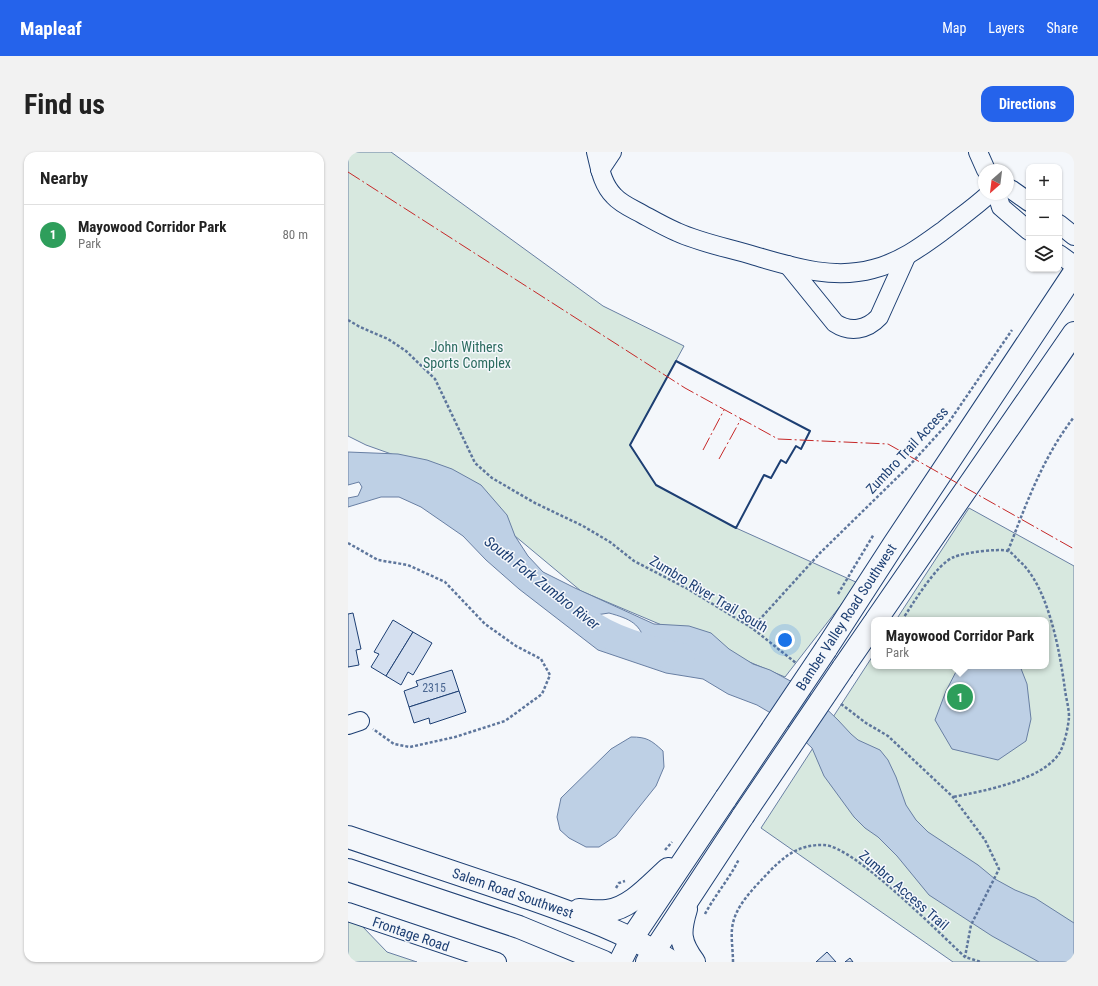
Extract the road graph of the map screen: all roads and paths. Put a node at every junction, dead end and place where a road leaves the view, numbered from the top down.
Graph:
1 (596, 152) edge
2 (612, 152) edge
3 (978, 152) edge
4 (983, 164) edge
5 (600, 170) junction
6 (1014, 191) edge
7 (982, 200) edge
8 (999, 200) edge
9 (1026, 200) edge
10 (1062, 226) edge
11 (1026, 228) edge
12 (1074, 236) edge
13 (1062, 256) edge
14 (906, 257) junction
15 (788, 265) junction
16 (1074, 265) edge
17 (1074, 273) edge
18 (348, 320) edge
19 (1015, 327) dead end
20 (1074, 333) edge
21 (1074, 417) edge
22 (348, 543) edge
23 (1008, 551) junction
24 (878, 617) edge
25 (904, 617) edge
26 (871, 627) edge
27 (752, 628) junction
28 (801, 668) dead end
29 (840, 704) dead end
30 (354, 723) edge
31 (953, 797) junction
32 (348, 837) edge
33 (696, 842) junction
34 (740, 856) dead end
35 (348, 870) edge
36 (534, 900) junction
37 (688, 902) junction
38 (348, 912) edge
39 (702, 920) dead end
40 (632, 938) junction
41 (965, 957) junction
42 (658, 958) edge
43 (497, 962) edge
44 (604, 962) edge
45 (620, 962) edge
46 (694, 962) edge
47 (733, 962) edge
48 (982, 962) edge

1 - 5 street
2 - 5 street
3 - 4 street
5 - 15 street
6 - 9 street
7 - 14 street
8 - 11 street
10 - 12 street
13 - 16 street
14 - 15 street
14 - 15 street
17 - 33 main road, Bamber Valley Road Southwest, bridge
18 - 27 path, Zumbro River Trail South
19 - 27 path, Zumbro Trail Access
20 - 24 main road, Bamber Valley Road Southwest
21 - 23 path
22 - 30 path
23 - 25 path
23 - 31 path
26 - 37 main road, Bamber Valley Road Southwest, bridge
27 - 28 path, Zumbro River Trail South
29 - 31 path
31 - 41 path
32 - 36 main road, Salem Road Southwest
33 - 36 main road
33 - 40 main road, Bamber Valley Road Southwest
34 - 39 path
35 - 44 main road
36 - 40 main road, Salem Road Southwest
37 - 42 main road, Bamber Valley Road Southwest
37 - 46 main road
38 - 43 street, Frontage Road
40 - 42 main road, Salem Road Southwest
40 - 45 main road, Bamber Valley Road Southwest
41 - 47 path, Zumbro Access Trail
41 - 48 path

